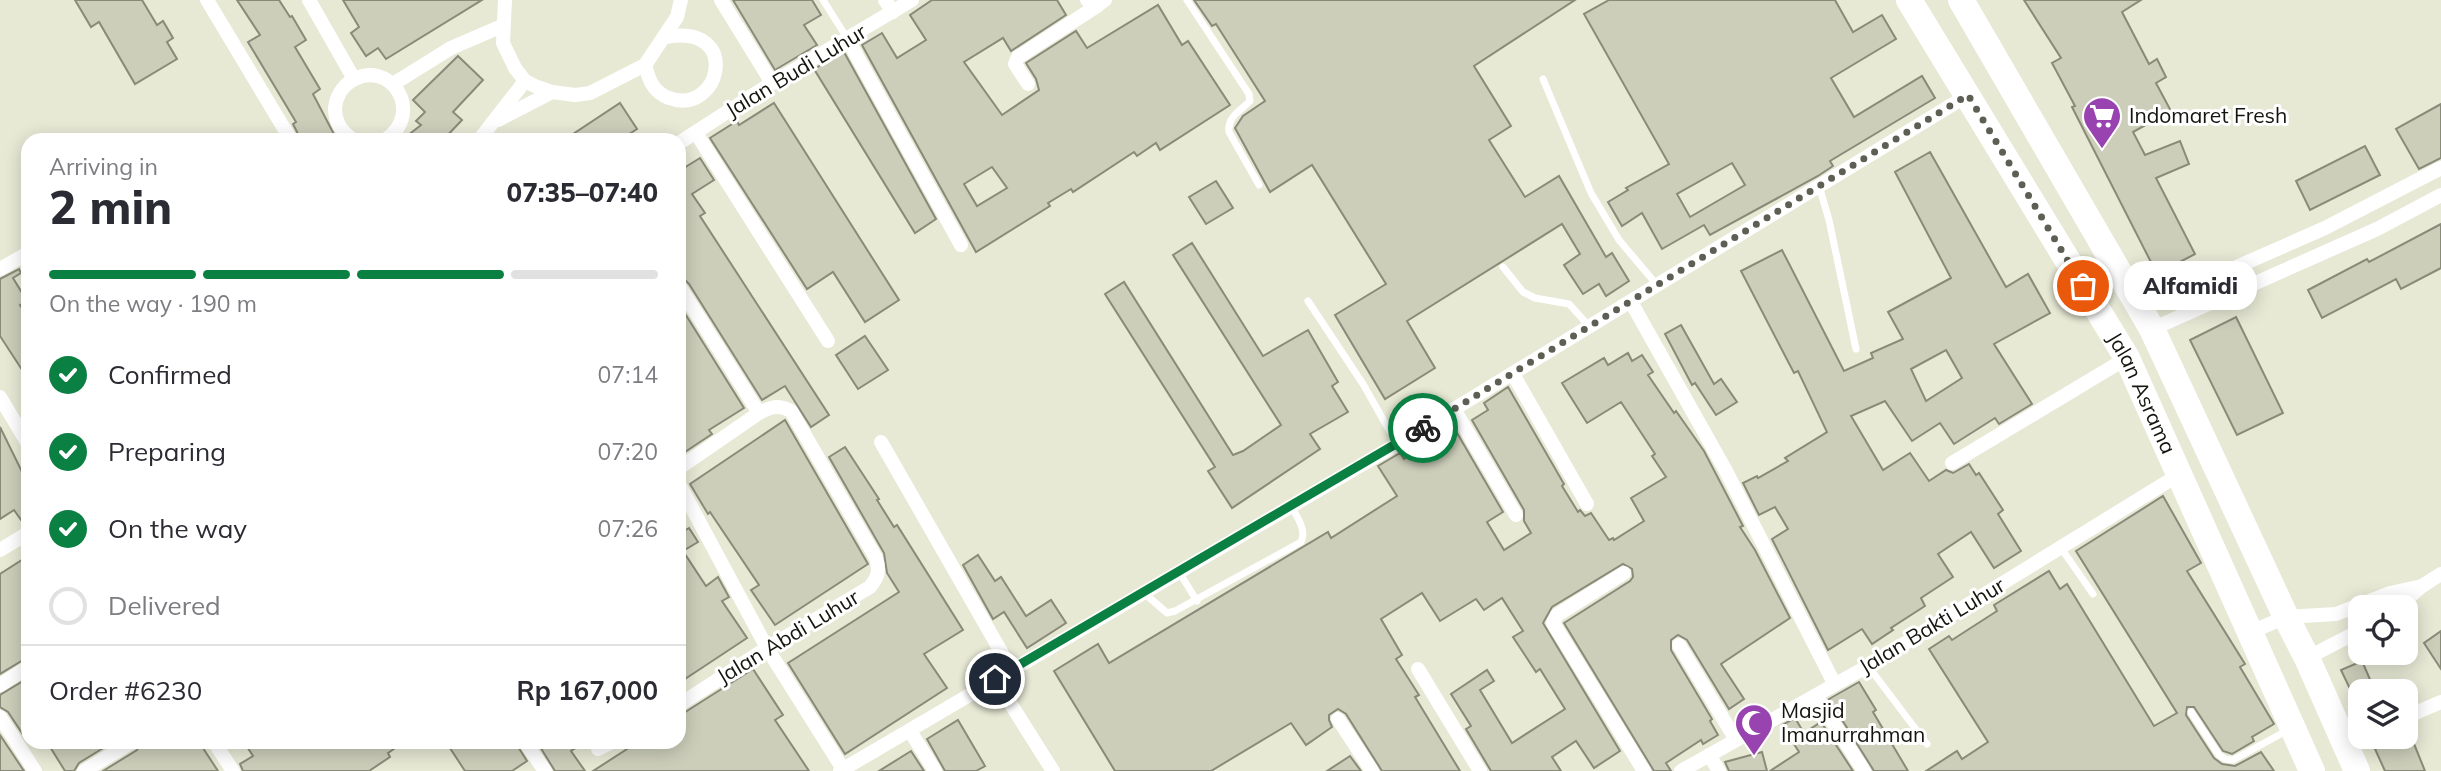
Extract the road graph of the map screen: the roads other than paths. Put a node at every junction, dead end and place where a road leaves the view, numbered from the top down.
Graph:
1 (207, 0) edge
2 (309, 0) edge
3 (505, 0) edge
4 (681, 0) edge
5 (721, 0) edge
6 (823, 0) edge
7 (912, 0) edge
8 (1187, 0) edge
9 (1909, 0) edge
10 (1961, 0) edge
11 (1096, 2) edge
12 (889, 6) edge
13 (502, 26) junction
14 (666, 37) junction
15 (848, 40) junction
16 (645, 65) junction
17 (354, 79) junction
18 (1543, 79) dead end
19 (526, 81) junction
20 (772, 83) junction
21 (393, 84) junction
22 (1028, 84) dead end
23 (552, 92) junction
24 (1968, 95) junction
25 (494, 122) junction
26 (287, 133) edge
27 (347, 133) edge
28 (394, 133) edge
29 (485, 133) edge
30 (696, 133) junction
31 (686, 139) edge
32 (2441, 168) edge
33 (1259, 185) dead end
34 (1819, 186) junction
35 (2441, 195) edge
36 (2325, 228) junction
37 (961, 245) dead end
38 (2332, 249) junction
39 (21, 257) edge
40 (1503, 268) dead end
41 (0, 269) edge
42 (1657, 286) junction
43 (686, 297) edge
44 (1308, 301) dead end
45 (1631, 302) junction
46 (2147, 319) junction
47 (1590, 327) junction
48 (828, 341) dead end
49 (1856, 349) dead end
50 (2126, 358) junction
51 (1513, 374) junction
52 (0, 397) edge
53 (1454, 409) junction
54 (759, 413) junction
55 (21, 432) edge
56 (881, 442) dead end
57 (1396, 444) junction
58 (686, 463) edge
59 (1952, 463) dead end
60 (2180, 474) junction
61 (686, 497) edge
62 (1587, 504) dead end
63 (1291, 506) junction
64 (1516, 515) dead end
65 (21, 537) edge
66 (2061, 548) junction
67 (0, 550) edge
68 (1178, 570) junction
69 (1624, 573) dead end
70 (2441, 574) edge
71 (2422, 586) junction
72 (1143, 592) junction
73 (2092, 594) dead end
74 (2412, 595) edge
75 (1197, 601) junction
76 (2336, 614) junction
77 (2286, 617) junction
78 (2250, 632) junction
79 (2347, 637) joint
80 (1679, 645) dead end
81 (767, 648) junction
82 (2307, 658) junction
83 (1868, 666) junction
84 (1011, 669) junction
85 (1418, 669) dead end
86 (21, 672) edge
87 (995, 679) junction
88 (1834, 683) junction
89 (0, 685) edge
90 (1816, 696) junction
91 (686, 700) edge
92 (2441, 702) edge
93 (2191, 712) dead end
94 (2418, 712) edge
95 (0, 718) edge
96 (1338, 719) dead end
97 (2293, 728) junction
98 (910, 731) junction
99 (2348, 732) edge
100 (1736, 740) junction
101 (1927, 744) dead end
102 (120, 749) edge
103 (219, 749) edge
104 (530, 749) edge
105 (2354, 749) edge
106 (1709, 755) junction
107 (842, 770) edge
108 (35, 771) edge
109 (84, 771) edge
110 (233, 771) edge
111 (545, 771) edge
112 (935, 771) edge
113 (1054, 771) edge
114 (1371, 771) edge
115 (1480, 771) edge
116 (1644, 771) edge
117 (1681, 771) edge
118 (1719, 771) edge
119 (1864, 771) edge
120 (2312, 771) edge
121 (2357, 771) edge

1 - 26 street
2 - 17 street
3 - 13 street
4 - 14 street
5 - 20 street
6 - 15 lane
7 - 12 street, Jalan Budi Luhur
8 - 33 lane
9 - 24 highway, Jalan Asrama
10 - 46 highway, Jalan Asrama
11 - 22 street
12 - 15 street, Jalan Budi Luhur
13 - 19 street
13 - 21 street
14 - 16 street
14 - 16 street
15 - 20 street, Jalan Budi Luhur
15 - 37 street
16 - 23 street
17 - 21 street
17 - 27 street
18 - 42 lane
19 - 23 street
19 - 25 street
20 - 30 street, Jalan Budi Luhur
21 - 28 street
23 - 25 street
24 - 34 street
24 - 50 highway, Jalan Asrama
25 - 29 street
30 - 31 street, Jalan Budi Luhur
30 - 48 street
32 - 36 street
34 - 42 street
34 - 49 lane
35 - 38 street
36 - 38 street
36 - 46 street
38 - 46 street
39 - 41 street
40 - 47 lane
42 - 45 street
43 - 54 street
44 - 57 lane
45 - 47 street
45 - 88 street
46 - 77 highway, Jalan Asrama
47 - 51 street
50 - 59 street
50 - 60 highway, Jalan Asrama
51 - 53 street
51 - 62 street
52 - 55 street
53 - 57 street
53 - 64 street
54 - 58 street
54 - 81 street, Jalan Abdi Luhur
56 - 84 street
57 - 63 street
60 - 66 street, Jalan Bakti Luhur
60 - 78 highway, Jalan Asrama
61 - 81 street
63 - 68 street
63 - 75 lane
65 - 67 street
66 - 73 lane
66 - 83 street, Jalan Bakti Luhur
68 - 72 street
68 - 75 lane
69 - 116 street
70 - 71 street
71 - 74 street
71 - 76 street
72 - 75 lane
72 - 84 street
76 - 77 street
76 - 79 street
77 - 78 street
77 - 82 highway, Jalan Asrama
78 - 97 highway, Jalan Asrama
79 - 82 street
80 - 100 street
81 - 91 street, Jalan Abdi Luhur
81 - 107 street
82 - 99 highway, Jalan Asrama
83 - 88 street, Jalan Bakti Luhur
83 - 101 lane
84 - 87 street
85 - 115 street
86 - 89 street
87 - 98 street
87 - 113 street
88 - 90 street, Jalan Bakti Luhur
90 - 100 street, Jalan Bakti Luhur
90 - 119 street
92 - 94 street
93 - 97 lane
95 - 108 street
96 - 114 street
97 - 120 highway, Jalan Asrama
98 - 107 street
98 - 112 street
100 - 106 street, Jalan Bakti Luhur
102 - 109 street
103 - 110 street
104 - 111 street
105 - 121 highway, Jalan Asrama
106 - 117 street, Jalan Bakti Luhur
106 - 118 street

